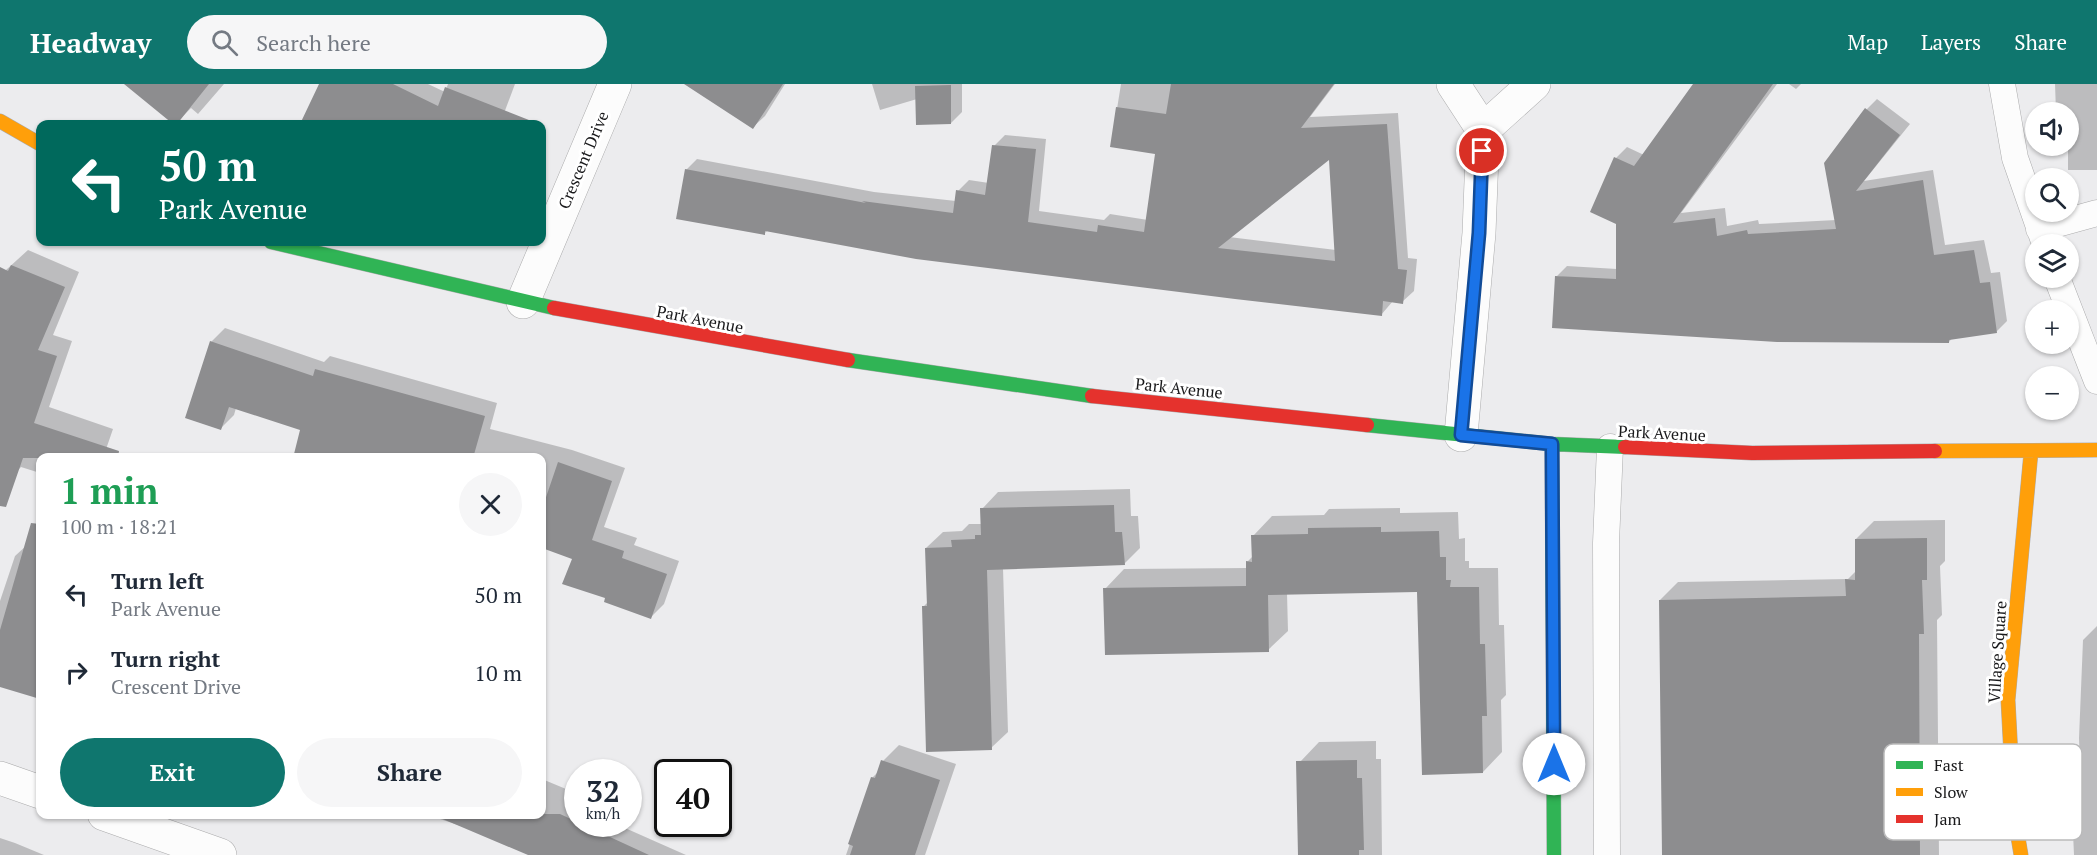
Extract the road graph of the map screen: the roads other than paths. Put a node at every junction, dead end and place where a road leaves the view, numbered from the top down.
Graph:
1 (615, 84) edge
2 (1453, 84) edge
3 (1534, 84) edge
4 (2002, 84) edge
5 (0, 121) edge
6 (1483, 130) junction
7 (36, 142) edge
8 (2097, 213) edge
9 (2041, 234) edge
10 (2049, 234) edge
11 (288, 246) edge
12 (2061, 288) edge
13 (523, 302) junction
14 (2097, 381) edge
15 (1461, 435) junction
16 (1552, 444) junction
17 (1610, 447) junction
18 (2097, 450) edge
19 (2031, 452) junction
20 (2010, 744) edge
21 (0, 778) edge
22 (36, 791) edge
23 (118, 819) edge
24 (2018, 840) edge
25 (220, 855) edge
26 (1554, 855) edge
27 (1607, 855) edge
28 (2021, 855) edge

1 - 13 street, Crescent Drive
2 - 6 street
3 - 6 street
4 - 9 lane
5 - 7 main road
6 - 15 street
8 - 10 lane
11 - 13 main road, Park Avenue
12 - 14 lane
13 - 15 main road, Park Avenue
15 - 16 main road, Park Avenue
16 - 17 main road, Park Avenue
16 - 26 main road
17 - 19 main road, Park Avenue
17 - 27 lane
18 - 19 main road, Park Avenue
19 - 20 main road, Village Square
21 - 22 street
23 - 25 street
24 - 28 main road, Village Square

